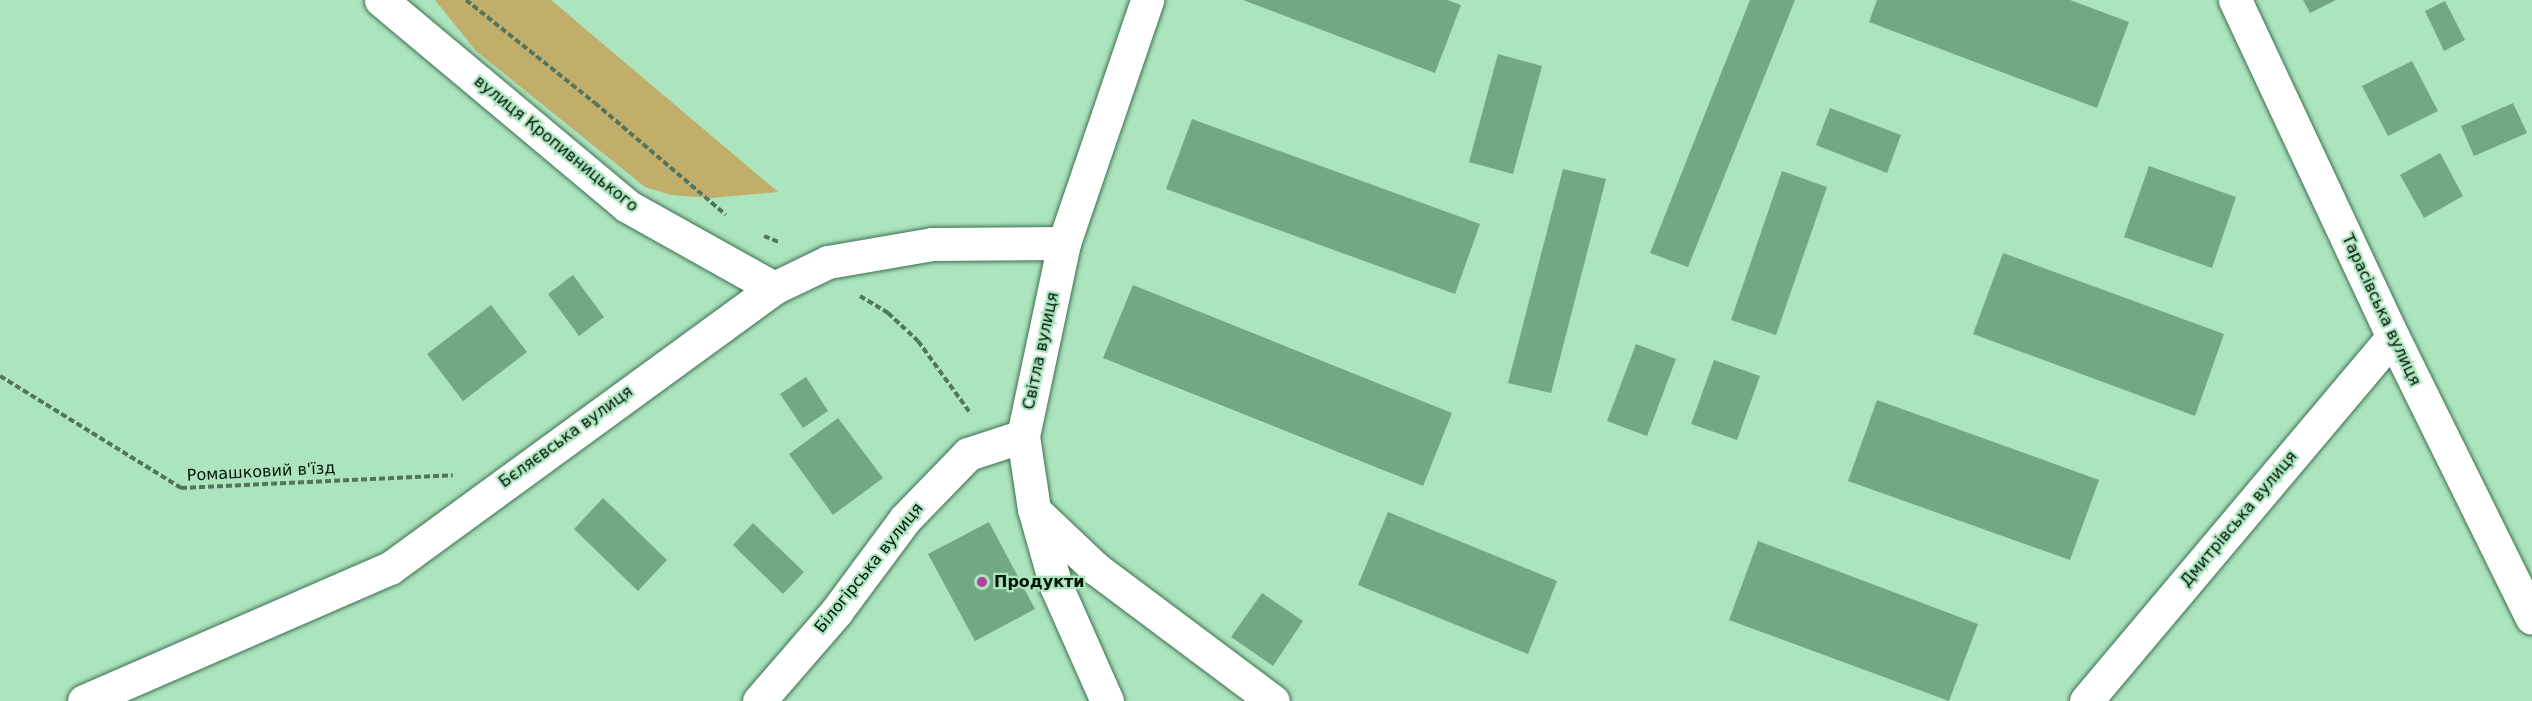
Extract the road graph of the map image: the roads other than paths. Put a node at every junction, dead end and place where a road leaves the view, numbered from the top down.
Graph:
1 (381, 0) edge
2 (1146, 0) edge
3 (2235, 0) edge
4 (1064, 243) junction
5 (774, 288) junction
6 (2393, 337) junction
7 (1023, 436) junction
8 (1034, 509) junction
9 (2532, 618) edge
10 (84, 701) edge
11 (759, 701) edge
12 (1107, 701) edge
13 (1273, 701) edge
14 (2086, 701) edge

1 - 5 street, вулиця Кропивницького
2 - 4 street, Світла вулиця
3 - 6 street, Тарасівська вулиця
4 - 5 street, Бєляєвська вулиця
4 - 7 street, Світла вулиця
5 - 10 street, Бєляєвська вулиця
6 - 9 street, Тарасівська вулиця
6 - 14 street, Дмитрівська вулиця
7 - 8 street, Світла вулиця
7 - 11 street, Білогірська вулиця
8 - 12 street, Світла вулиця
8 - 13 street

